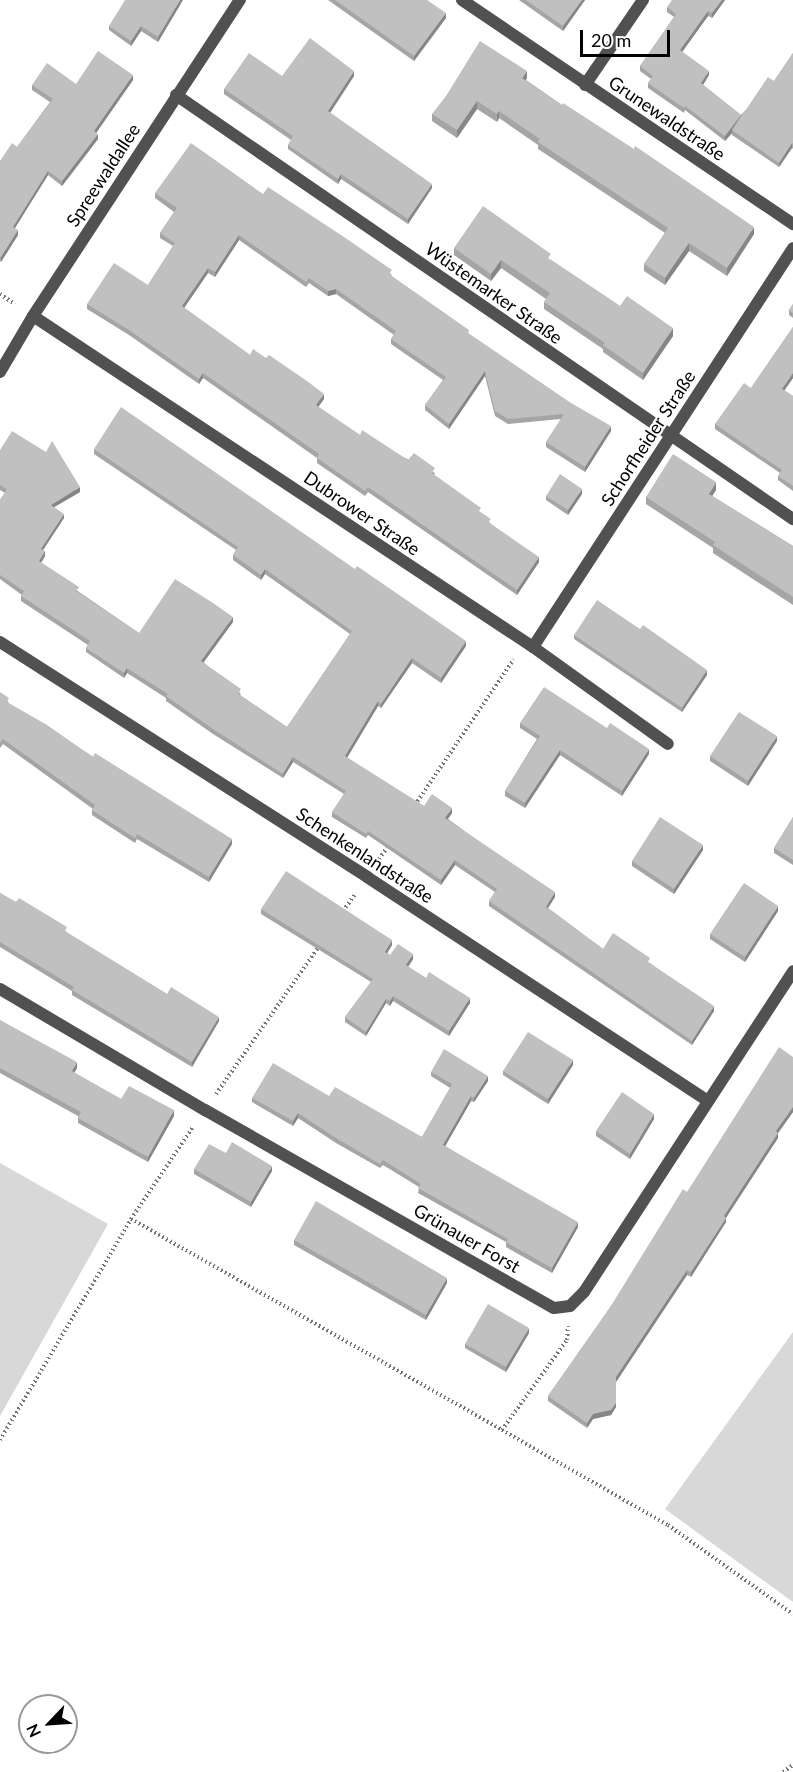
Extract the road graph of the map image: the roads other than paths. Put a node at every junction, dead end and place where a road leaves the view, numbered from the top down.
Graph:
1 (240, 0) edge
2 (462, 0) edge
3 (643, 0) edge
4 (585, 85) junction
5 (176, 95) junction
6 (793, 224) edge
7 (793, 248) edge
8 (33, 316) junction
9 (0, 372) edge
10 (670, 436) junction
11 (793, 519) edge
12 (0, 642) edge
13 (533, 648) junction
14 (668, 744) dead end
15 (793, 971) edge
16 (0, 989) edge
17 (708, 1101) junction

1 - 5 street, Spreewaldallee
2 - 4 street, Grunewaldstraße
3 - 4 street
4 - 6 street, Grunewaldstraße
5 - 8 street, Spreewaldallee
5 - 10 street, Wüstemarker Straße
7 - 10 street, Schorfheider Straße
8 - 9 street, Spreewaldallee
8 - 13 street, Dubrower Straße
10 - 11 street, Wüstemarker Straße
10 - 13 street, Schorfheider Straße
12 - 17 street, Schenkenlandstraße
13 - 14 street, Dubrower Straße
15 - 17 street
16 - 17 street, Grünauer Forst

